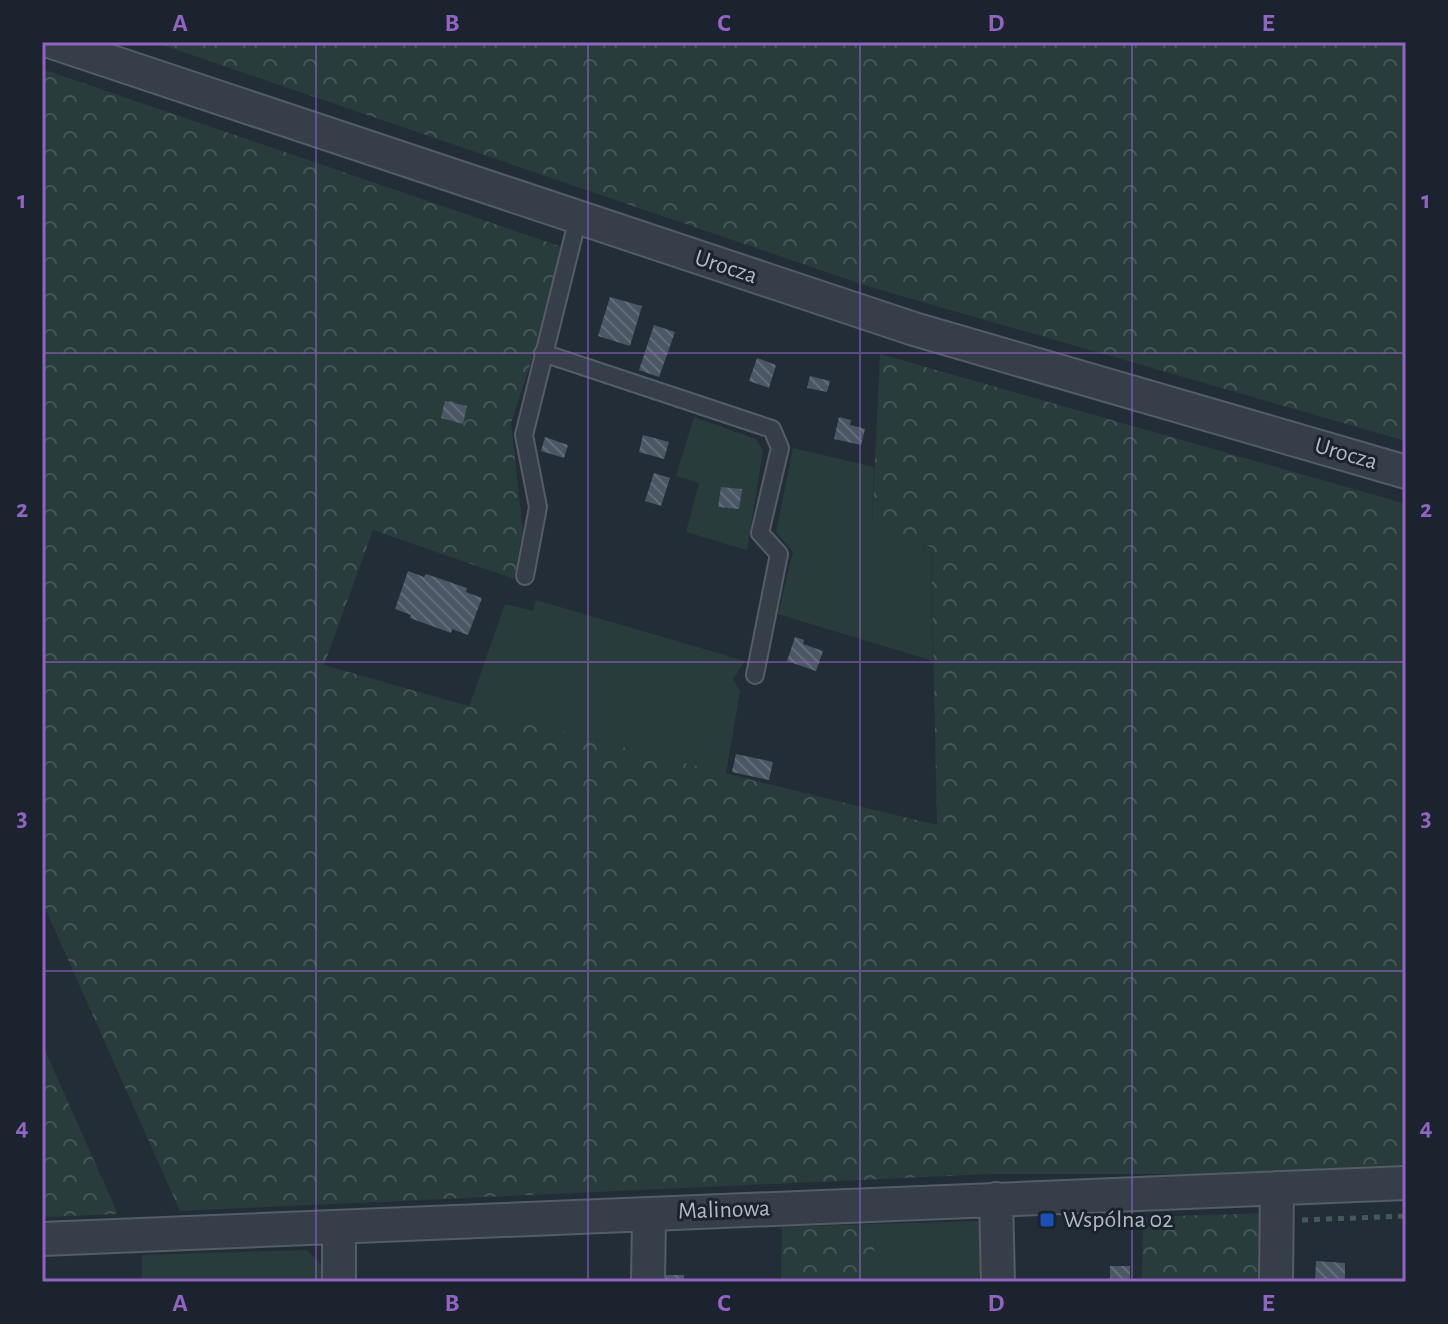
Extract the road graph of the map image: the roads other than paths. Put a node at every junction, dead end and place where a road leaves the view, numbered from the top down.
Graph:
1 (52, 42) edge
2 (578, 218) junction
3 (543, 353) junction
4 (1406, 472) edge
5 (525, 576) dead end
6 (755, 675) dead end
7 (1406, 1183) edge
8 (1277, 1188) junction
9 (996, 1199) junction
10 (649, 1214) junction
11 (339, 1227) junction
12 (42, 1239) edge
13 (339, 1282) edge
14 (648, 1282) edge
15 (998, 1282) edge
16 (1276, 1282) edge

1 - 2 street, Urocza
2 - 3 lane
2 - 4 street, Urocza
3 - 5 lane
3 - 6 lane
7 - 8 street, Malinowa
8 - 9 street, Malinowa
8 - 16 street
9 - 10 street, Malinowa
9 - 15 street
10 - 11 street, Malinowa
10 - 14 street
11 - 12 street, Malinowa
11 - 13 street

